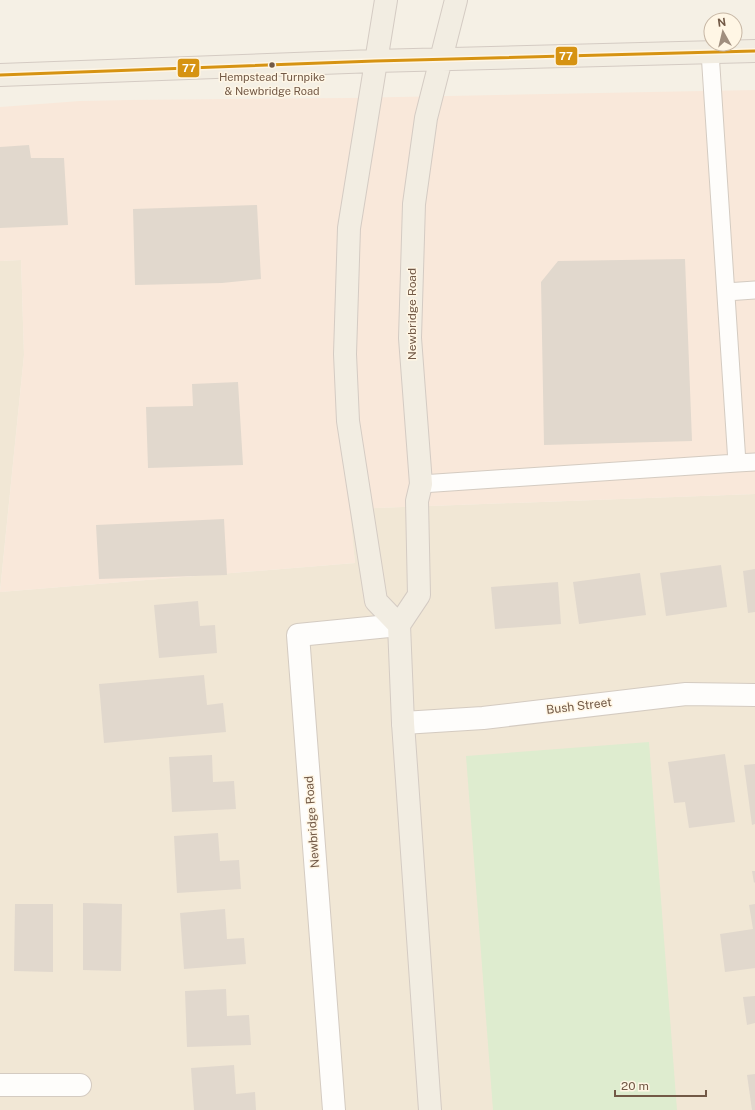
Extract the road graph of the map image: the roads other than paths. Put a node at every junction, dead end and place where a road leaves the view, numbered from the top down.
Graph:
1 (386, 0) edge
2 (456, 0) edge
3 (743, 51) edge
4 (755, 51) edge
5 (710, 52) joint
6 (440, 59) junction
7 (375, 61) junction
8 (0, 75) edge
9 (755, 290) edge
10 (726, 292) junction
11 (755, 462) edge
12 (737, 463) junction
13 (421, 484) junction
14 (399, 625) junction
15 (755, 695) edge
16 (403, 723) junction
17 (0, 1085) edge
18 (80, 1085) dead end
19 (334, 1110) edge
20 (430, 1110) edge

1 - 7 main road
2 - 6 main road, Newbridge Road
3 - 4 main road
5 - 6 main road
5 - 10 lane
6 - 7 main road
6 - 13 main road, Newbridge Road
7 - 8 main road
7 - 14 main road
9 - 10 lane
10 - 12 lane
11 - 12 lane
12 - 13 lane
13 - 14 main road, Newbridge Road
14 - 16 main road
14 - 19 street, Newbridge Road
15 - 16 street, Bush Street
16 - 20 main road
17 - 18 street

